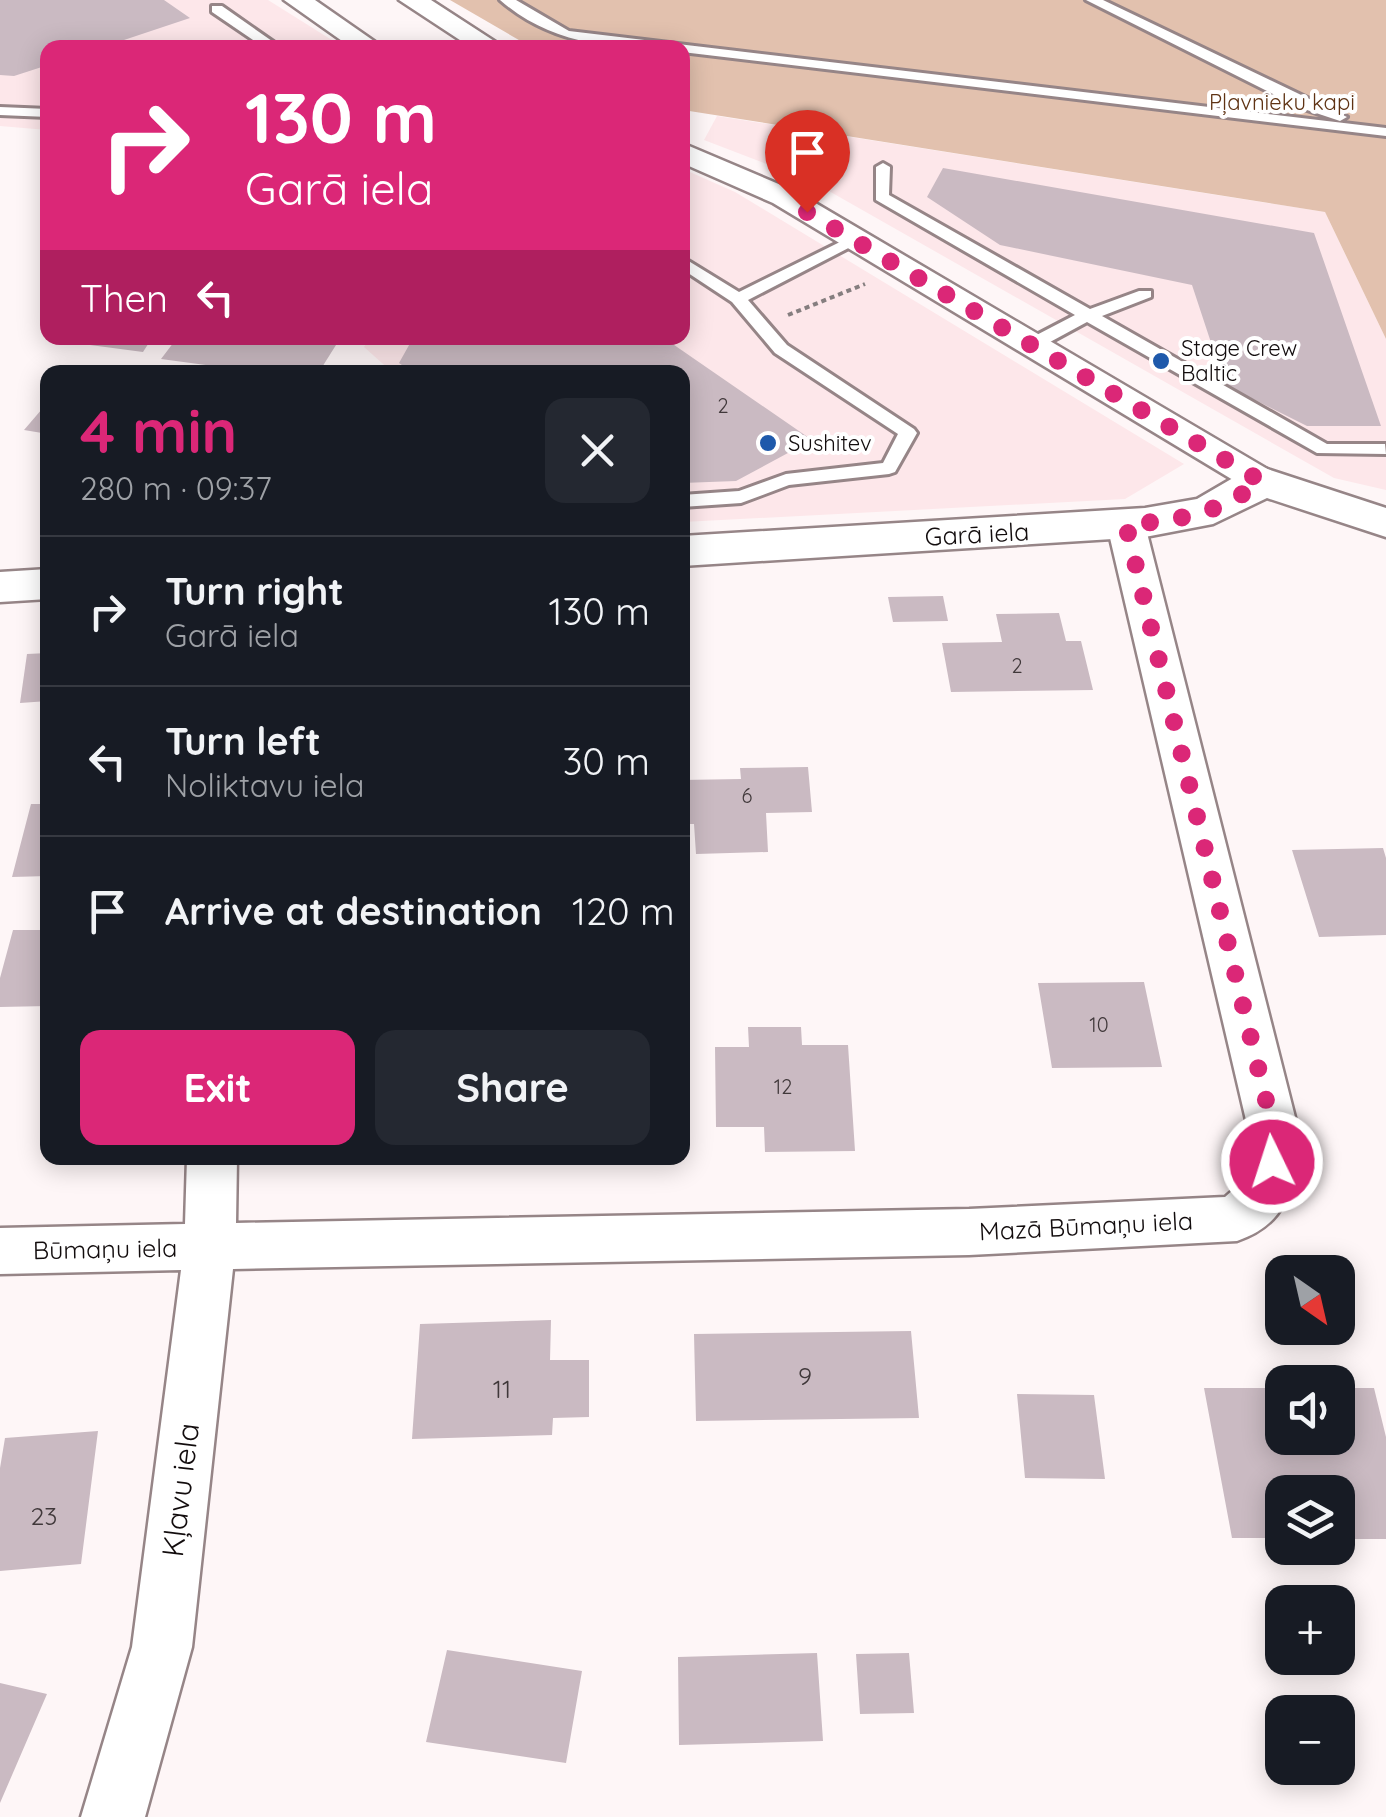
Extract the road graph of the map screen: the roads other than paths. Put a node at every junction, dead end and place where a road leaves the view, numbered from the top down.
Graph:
1 (297, 0) edge
2 (507, 0) edge
3 (1093, 0) edge
4 (216, 9) dead end
5 (384, 33) edge
6 (263, 40) edge
7 (479, 40) edge
8 (610, 40) edge
9 (690, 49) edge
10 (0, 110) edge
11 (40, 112) edge
12 (1386, 132) edge
13 (690, 156) edge
14 (883, 167) dead end
15 (854, 240) junction
16 (690, 267) edge
17 (1145, 294) dead end
18 (738, 299) junction
19 (1088, 316) junction
20 (1033, 344) junction
21 (1385, 449) edge
22 (1261, 481) junction
23 (690, 500) edge
24 (1386, 523) edge
25 (1126, 525) junction
26 (690, 551) edge
27 (40, 584) edge
28 (0, 586) edge
29 (212, 1165) edge
30 (210, 1246) junction
31 (0, 1251) edge
32 (113, 1817) edge

1 - 5 street
2 - 8 lane
3 - 12 lane
4 - 6 lane
5 - 7 street
9 - 12 lane
10 - 11 lane
13 - 15 street
14 - 19 lane
15 - 18 lane
15 - 20 street
16 - 18 lane
17 - 19 lane
18 - 23 lane
19 - 20 lane
19 - 21 lane
20 - 22 street
22 - 24 street
22 - 25 street, Garā iela
25 - 26 street, Garā iela
25 - 30 street, Mazā Būmaņu iela
27 - 28 street
29 - 30 street, Kļavu iela
30 - 31 street, Būmaņu iela
30 - 32 street, Kļavu iela

